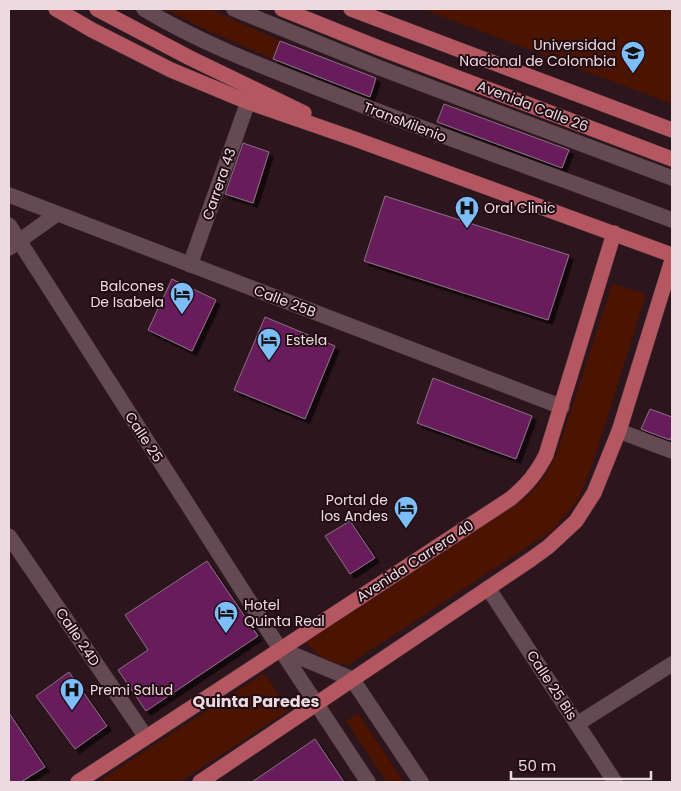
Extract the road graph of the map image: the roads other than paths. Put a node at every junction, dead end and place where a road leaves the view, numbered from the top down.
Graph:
1 (56, 9) edge
2 (97, 9) edge
3 (144, 9) edge
4 (234, 9) edge
5 (282, 9) edge
6 (351, 9) edge
7 (248, 102) junction
8 (672, 130) edge
9 (352, 138) junction
10 (672, 159) edge
11 (672, 178) edge
12 (9, 195) edge
13 (57, 214) junction
14 (672, 220) edge
15 (9, 225) edge
16 (614, 234) junction
17 (14, 244) edge
18 (672, 255) edge
19 (672, 260) edge
20 (190, 265) junction
21 (562, 407) junction
22 (619, 431) junction
23 (672, 450) edge
24 (9, 536) edge
25 (488, 588) junction
26 (280, 649) junction
27 (672, 664) edge
28 (352, 679) junction
29 (316, 704) junction
30 (577, 724) junction
31 (146, 737) junction
32 (78, 782) edge
33 (200, 782) edge
34 (368, 782) edge
35 (421, 782) edge
36 (615, 782) edge

1 - 7 main road
2 - 9 main road
3 - 14 street, TransMilenio
4 - 11 street
5 - 10 main road, Avenida Calle 26
6 - 8 main road, Avenida Calle 26
7 - 9 main road
7 - 20 street, Carrera 43
9 - 16 main road
12 - 13 street, Calle 25B
13 - 17 street
13 - 20 street, Calle 25B
15 - 17 street, Calle 25
16 - 18 main road
16 - 21 main road, Avenida Carrera 40
17 - 26 street, Calle 25
19 - 22 main road
20 - 21 street, Calle 25B
21 - 26 main road, Avenida Carrera 40
22 - 23 street
22 - 25 main road
24 - 31 street, Calle 24D
25 - 28 main road
25 - 30 street, Calle 25 Bis
26 - 28 street
26 - 29 street, Calle 25
26 - 31 main road, Avenida Carrera 40
27 - 30 street
28 - 29 main road
28 - 35 street
29 - 33 main road
29 - 34 street, Calle 25
30 - 36 street, Calle 25 Bis
31 - 32 main road, Avenida Carrera 40

